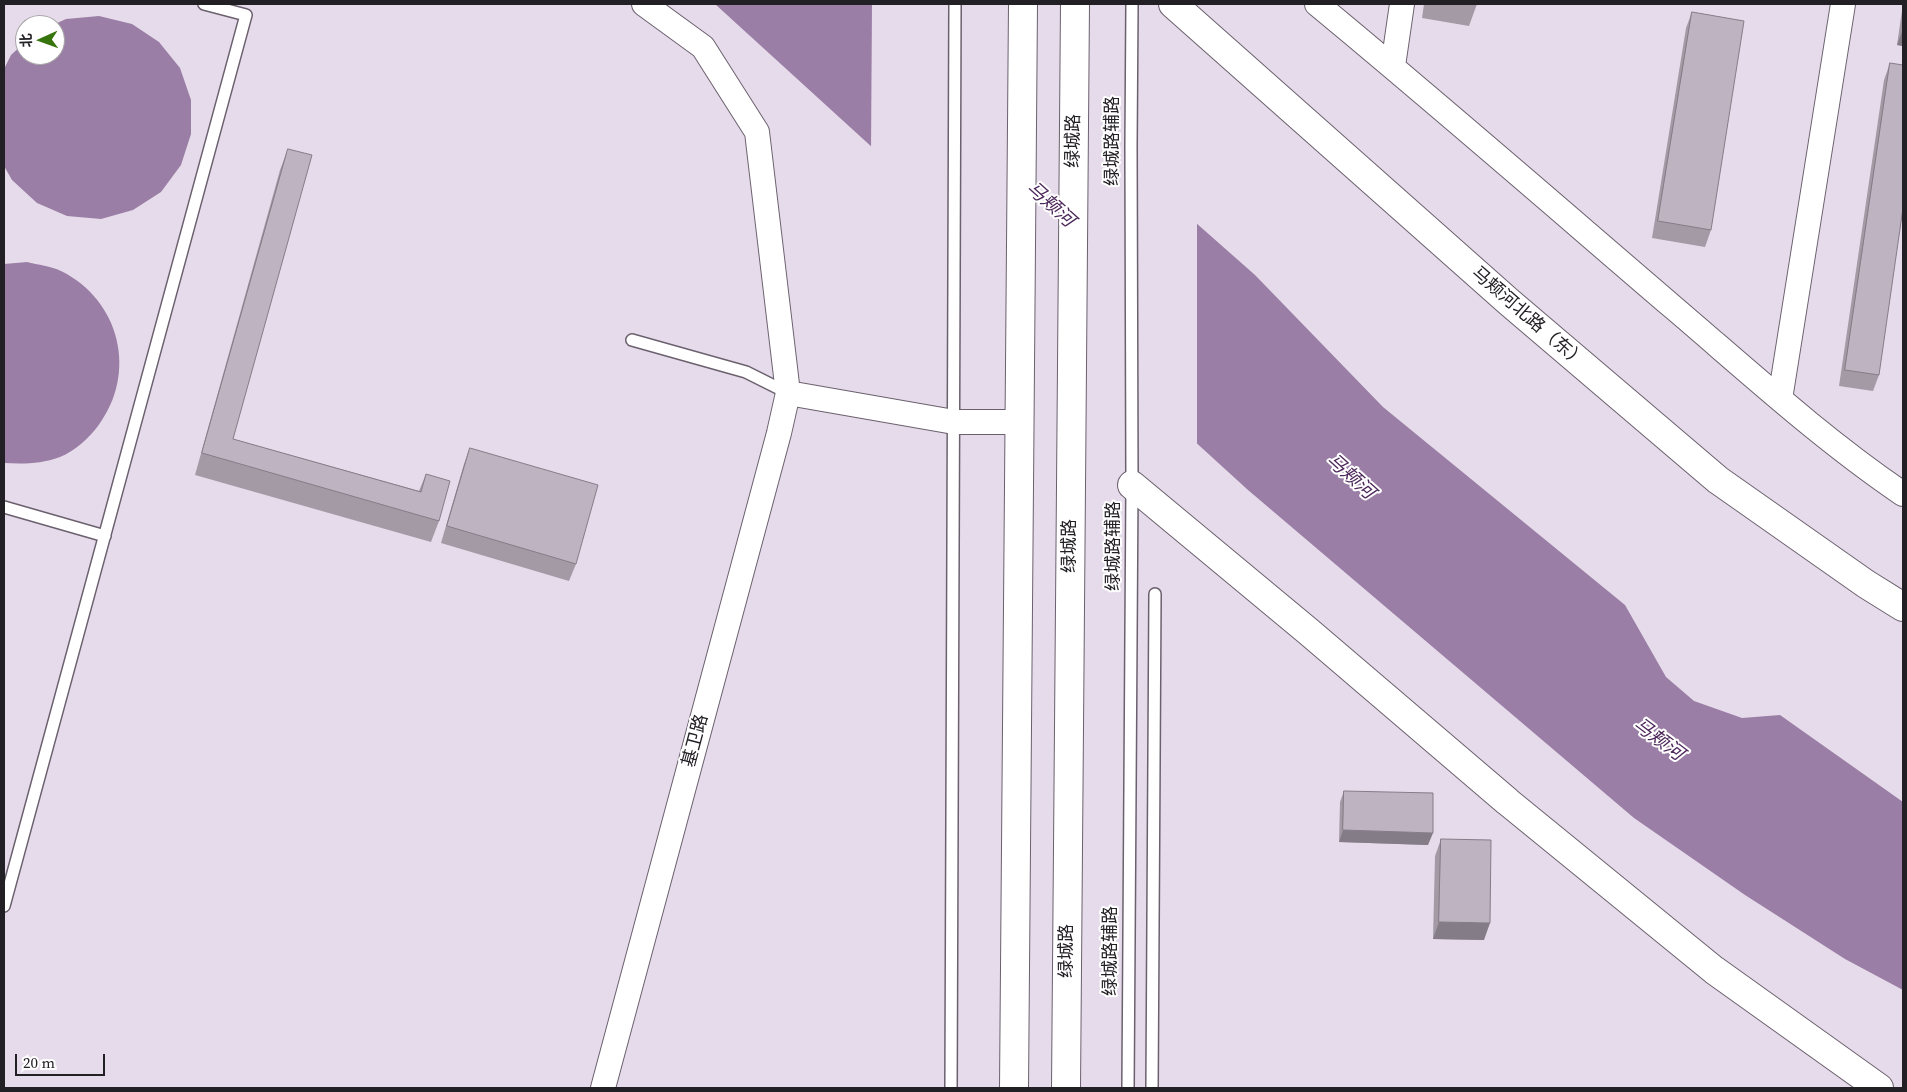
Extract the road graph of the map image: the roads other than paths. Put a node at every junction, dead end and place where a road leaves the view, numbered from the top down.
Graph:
1 (204, 4) edge
2 (644, 4) edge
3 (955, 4) edge
4 (1023, 4) edge
5 (1075, 4) edge
6 (1132, 4) edge
7 (1173, 4) edge
8 (1317, 4) edge
9 (1402, 4) edge
10 (1843, 4) edge
11 (1393, 66) junction
12 (632, 340) dead end
13 (788, 393) junction
14 (1780, 399) junction
15 (954, 422) junction
16 (1020, 422) junction
17 (1132, 484) junction
18 (1903, 494) edge
19 (4, 507) edge
20 (105, 536) junction
21 (1155, 594) dead end
22 (1903, 607) edge
23 (4, 906) edge
24 (603, 1088) edge
25 (951, 1088) edge
26 (1014, 1088) edge
27 (1066, 1088) edge
28 (1128, 1088) edge
29 (1152, 1088) edge
30 (1879, 1088) edge

1 - 20 lane
2 - 13 street
3 - 15 lane
4 - 16 main road
5 - 27 main road, 绿城路
6 - 17 lane, 绿城路辅路
7 - 22 main road, 马颊河北路（东）
8 - 11 street
9 - 11 street
10 - 14 street
11 - 14 street
12 - 13 lane
13 - 15 street
13 - 24 street, 基卫路
14 - 18 street
15 - 16 street
15 - 25 lane
16 - 26 main road
17 - 28 lane, 绿城路辅路
17 - 30 main road
19 - 20 lane
20 - 23 lane
21 - 29 lane

